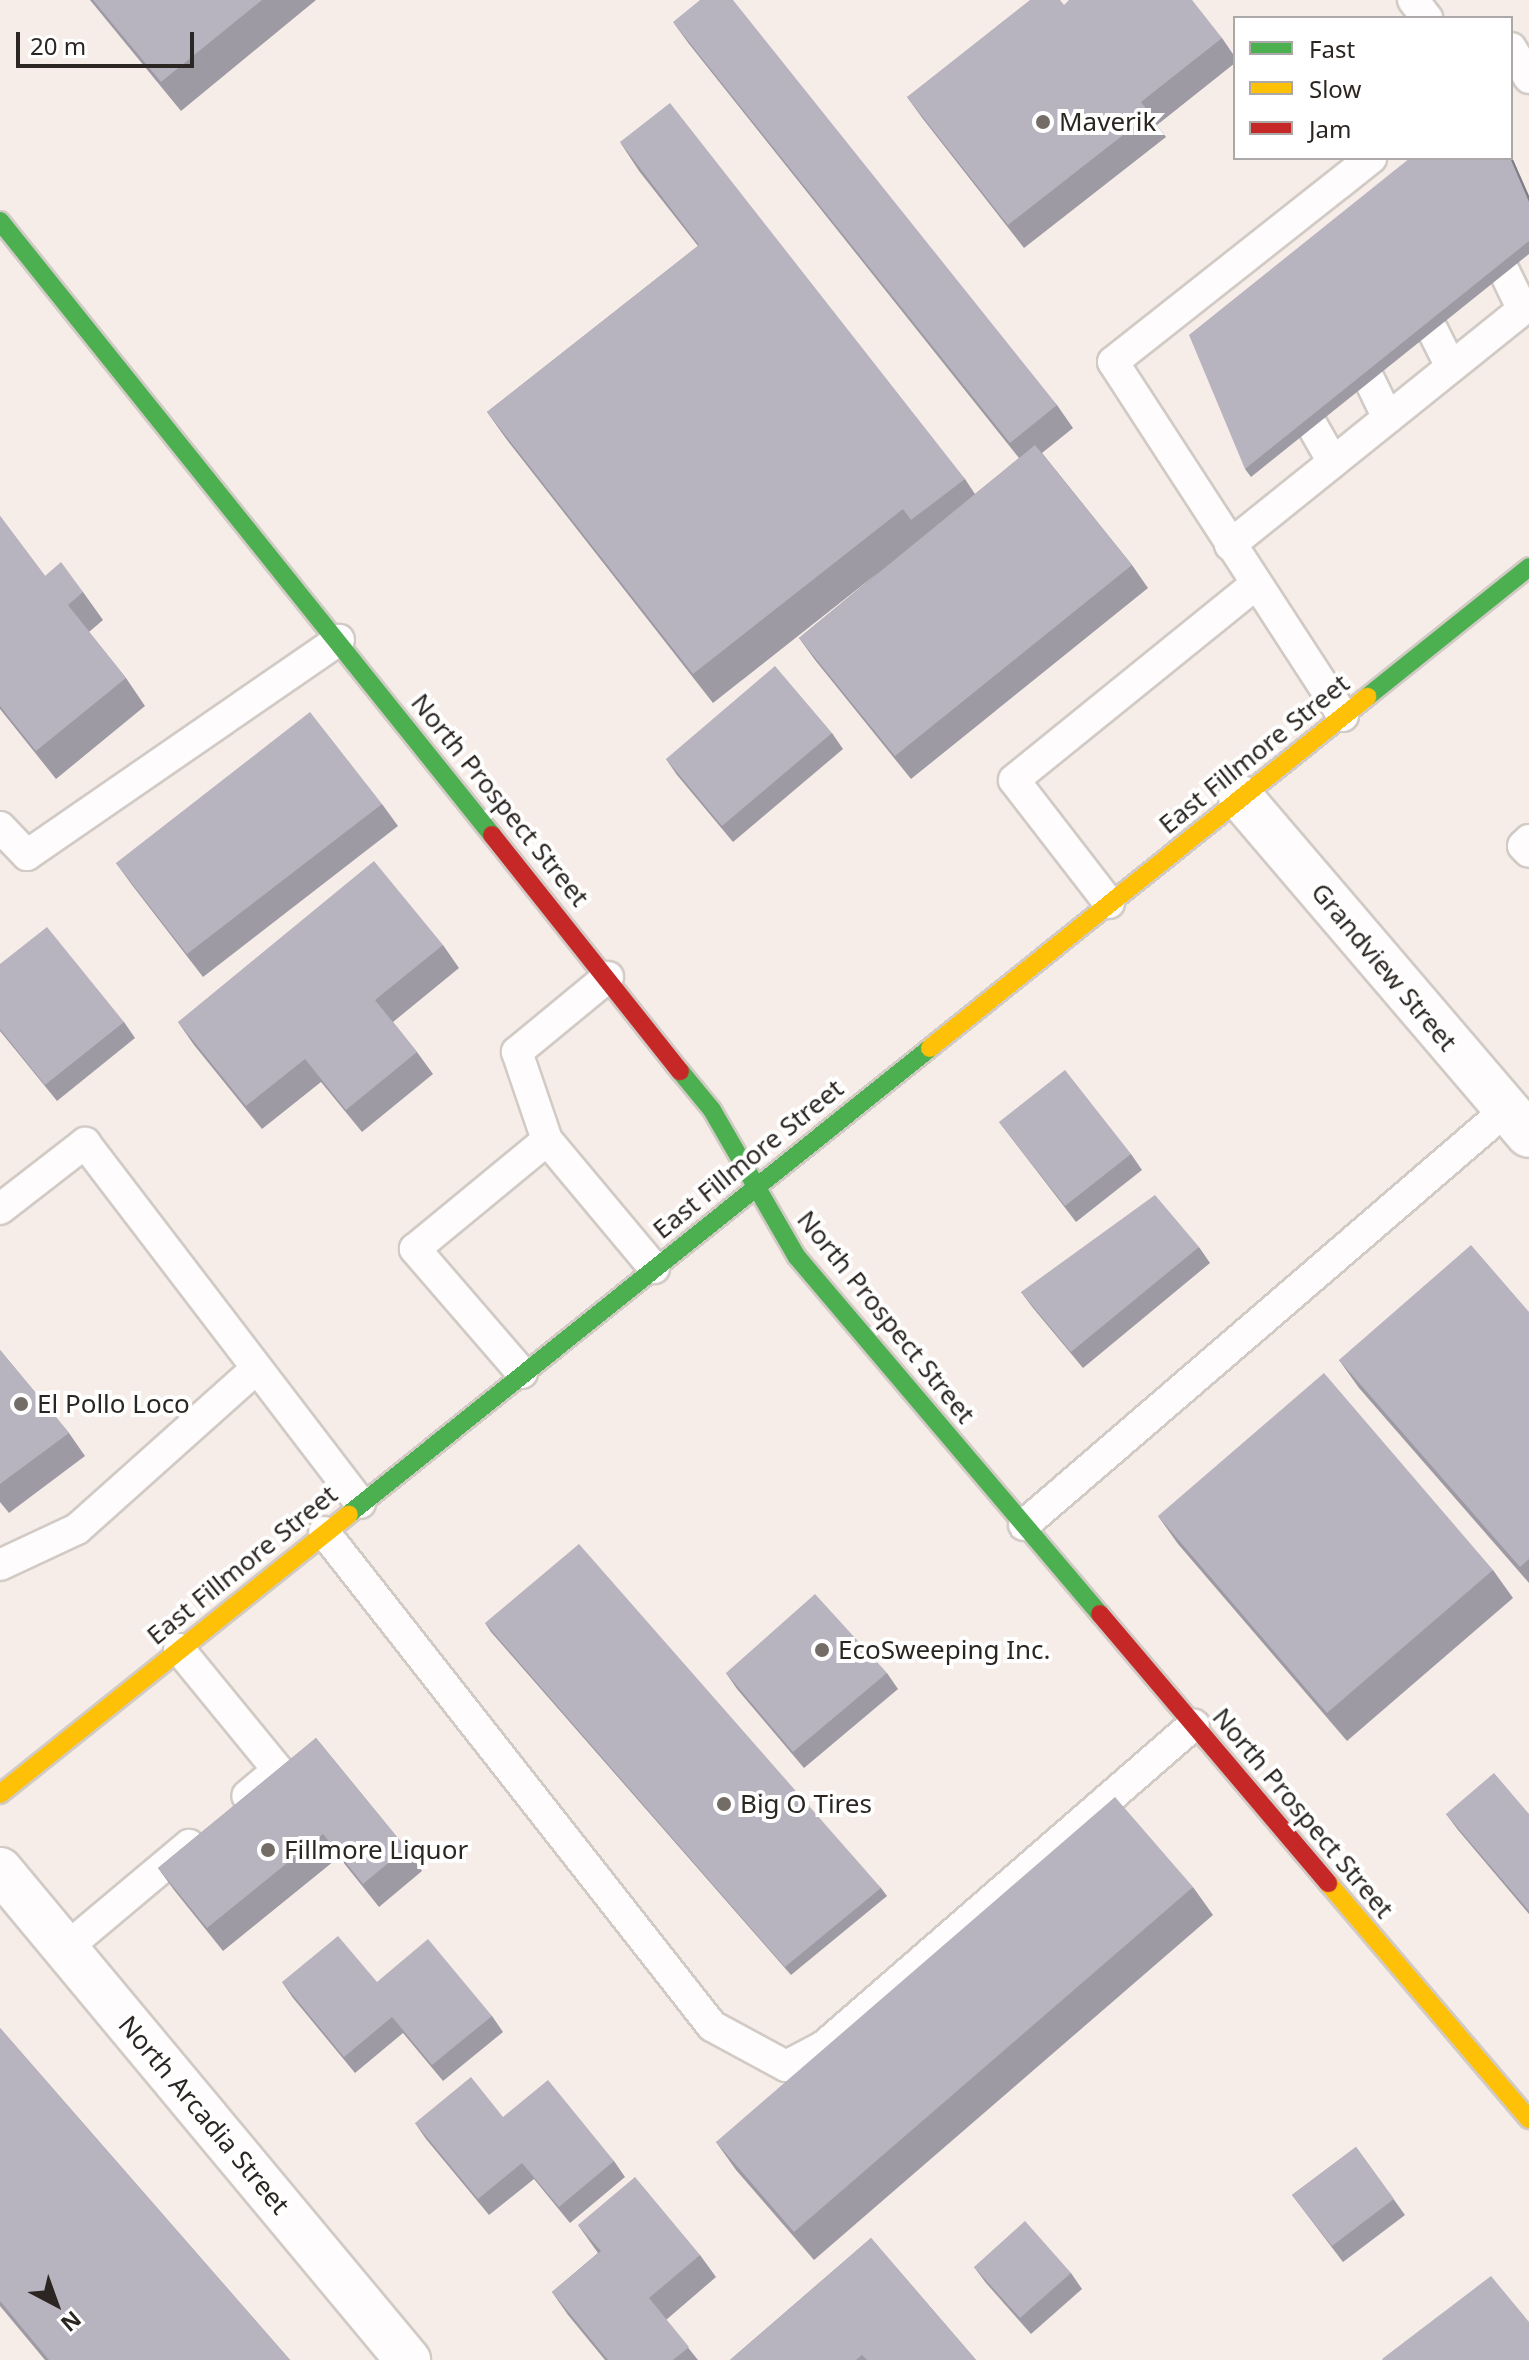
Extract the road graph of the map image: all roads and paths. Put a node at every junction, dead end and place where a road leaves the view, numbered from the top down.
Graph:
1 (1413, 0) edge
2 (1425, 16) edge
3 (1513, 51) edge
4 (1529, 78) edge
5 (1364, 164) edge
6 (1372, 202) edge
7 (1293, 219) junction
8 (0, 221) edge
9 (1308, 252) edge
10 (1235, 265) junction
11 (1505, 273) edge
12 (1251, 298) edge
13 (1526, 308) edge
14 (1433, 331) edge
15 (1451, 367) junction
16 (1370, 381) edge
17 (1388, 418) junction
18 (1313, 427) edge
19 (1333, 462) junction
20 (1230, 545) junction
21 (1529, 567) edge
22 (1255, 585) junction
23 (339, 640) junction
24 (1343, 716) junction
25 (1241, 798) junction
26 (0, 827) edge
27 (1109, 903) junction
28 (608, 977) junction
29 (1518, 1122) edge
30 (547, 1140) junction
31 (754, 1188) junction
32 (0, 1209) edge
33 (654, 1268) junction
34 (257, 1368) junction
35 (522, 1373) junction
36 (360, 1503) junction
37 (1024, 1525) junction
38 (324, 1532) junction
39 (0, 1565) edge
40 (179, 1649) junction
41 (1194, 1724) junction
42 (4, 1784) edge
43 (0, 1870) edge
44 (65, 1949) junction
45 (1529, 2119) edge
46 (408, 2360) edge

1 - 2 lane
3 - 4 lane
5 - 6 lane
5 - 7 lane
7 - 9 lane
7 - 10 lane
8 - 23 street, North Prospect Street
10 - 12 lane
10 - 20 lane
11 - 13 lane
13 - 15 lane
14 - 15 lane
15 - 17 lane
16 - 17 lane
17 - 19 lane
18 - 19 lane
19 - 20 lane
20 - 22 lane
21 - 24 street, East Fillmore Street
22 - 24 lane
22 - 27 lane
23 - 26 lane
23 - 28 street, North Prospect Street
24 - 25 street, East Fillmore Street
25 - 27 street, East Fillmore Street
25 - 29 street, Grandview Street
27 - 31 street, East Fillmore Street
28 - 30 lane
28 - 31 street, North Prospect Street
29 - 37 lane
30 - 33 lane
30 - 35 lane
31 - 33 street, East Fillmore Street
31 - 37 street, North Prospect Street
32 - 34 lane
33 - 35 street, East Fillmore Street
34 - 36 lane
34 - 39 lane
35 - 36 street, East Fillmore Street
36 - 38 street, East Fillmore Street
37 - 41 street, North Prospect Street
38 - 40 street, East Fillmore Street
38 - 41 lane
40 - 42 street, East Fillmore Street
40 - 44 lane
41 - 45 street, North Prospect Street
43 - 44 street, North Arcadia Street
44 - 46 street, North Arcadia Street

